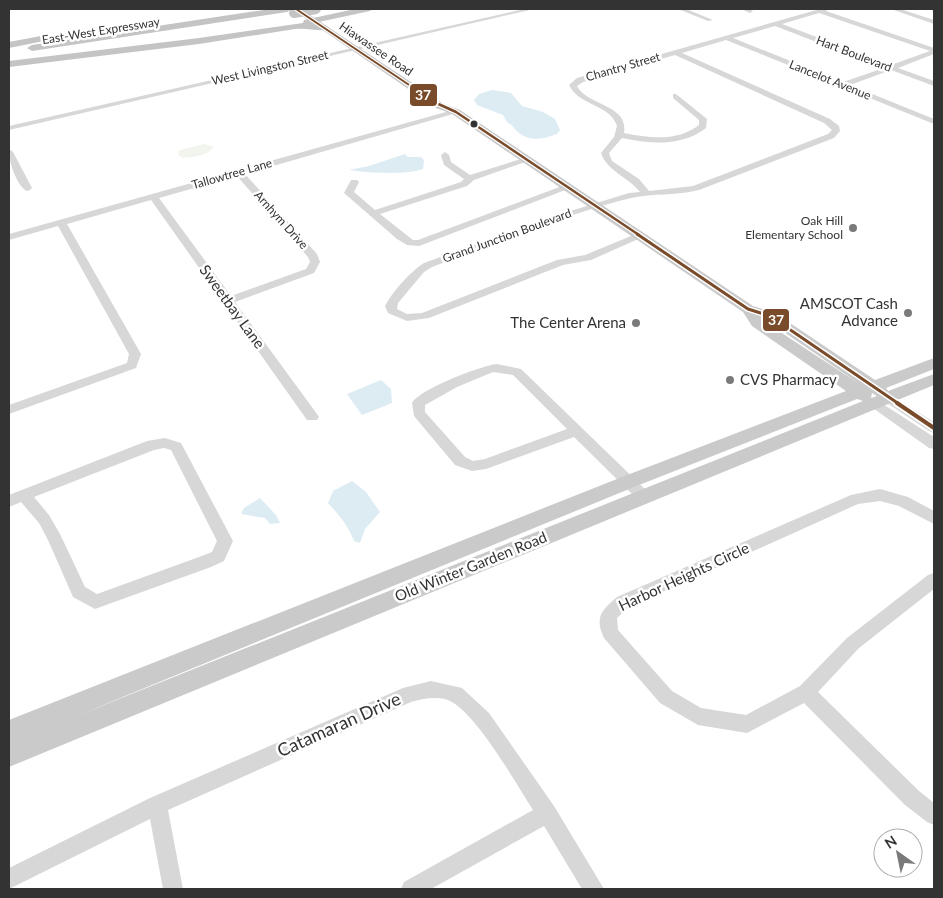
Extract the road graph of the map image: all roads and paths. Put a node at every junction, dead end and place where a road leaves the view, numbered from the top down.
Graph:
1 (226, 9) edge
2 (316, 9) edge
3 (531, 9) edge
4 (681, 9) edge
5 (894, 9) edge
6 (292, 10) edge
7 (362, 10) edge
8 (823, 10) edge
9 (328, 17) junction
10 (313, 20) junction
11 (710, 20) dead end
12 (934, 22) edge
13 (774, 24) junction
14 (341, 26) joint
15 (324, 28) junction
16 (268, 29) junction
17 (360, 38) dead end
18 (725, 38) junction
19 (9, 44) edge
20 (371, 45) junction
21 (355, 48) junction
22 (9, 51) edge
23 (934, 51) edge
24 (675, 52) junction
25 (385, 54) dead end
26 (9, 57) edge
27 (9, 64) edge
28 (890, 68) junction
29 (419, 79) dead end
30 (934, 84) edge
31 (843, 85) junction
32 (676, 96) dead end
33 (456, 112) junction
34 (934, 122) edge
35 (9, 128) edge
36 (619, 135) junction
37 (9, 152) edge
38 (445, 154) dead end
39 (527, 160) junction
40 (238, 172) junction
41 (469, 179) junction
42 (354, 182) dead end
43 (568, 187) junction
44 (27, 188) dead end
45 (647, 194) junction
46 (154, 197) junction
47 (596, 206) junction
48 (374, 214) junction
49 (62, 223) junction
50 (640, 236) junction
51 (9, 237) edge
52 (227, 301) junction
53 (934, 363) edge
54 (934, 379) edge
55 (865, 389) junction
56 (882, 400) junction
57 (9, 410) edge
58 (312, 417) dead end
59 (934, 428) edge
60 (576, 431) junction
61 (934, 444) edge
62 (628, 482) junction
63 (23, 495) junction
64 (644, 497) junction
65 (9, 501) edge
66 (934, 518) edge
67 (934, 580) edge
68 (806, 692) junction
69 (9, 732) edge
70 (9, 755) edge
71 (157, 805) junction
72 (547, 813) junction
73 (934, 815) edge
74 (9, 879) edge
75 (174, 889) edge
76 (410, 889) edge
77 (594, 889) edge

1 - 19 highway
2 - 6 highway, East-West Expressway, bridge
2 - 9 main road, Hiawassee Road
3 - 20 street, West Livingston Street
4 - 11 street
5 - 12 street
6 - 10 main road, Hiawassee Road
6 - 22 highway, East-West Expressway
6 - 26 highway, East-West Expressway
7 - 9 highway
7 - 14 highway
8 - 13 street, Chantry Street
8 - 23 street
9 - 10 highway
9 - 14 main road, Hiawassee Road
10 - 15 main road, Hiawassee Road
10 - 16 highway
13 - 18 street, Chantry Street
13 - 28 street, Hart Boulevard
15 - 16 highway
15 - 21 main road, Hiawassee Road
16 - 27 highway
17 - 20 main road, Hiawassee Road
18 - 24 street, Chantry Street
18 - 31 street, Lancelot Avenue
20 - 21 street, West Livingston Street
20 - 25 main road, Hiawassee Road
21 - 33 main road, Hiawassee Road
21 - 35 street, West Livingston Street
23 - 28 street
24 - 36 street, Chantry Street
24 - 45 street, Grand Junction Boulevard
28 - 30 street, Hart Boulevard
28 - 31 street
29 - 33 main road, Hiawassee Road
31 - 34 street, Lancelot Avenue
32 - 36 street
33 - 39 main road, Hiawassee Road
33 - 40 street, Tallowtree Lane
36 - 45 street
37 - 44 street
38 - 41 street
39 - 41 street
39 - 43 main road, Hiawassee Road
40 - 46 street, Tallowtree Lane
40 - 52 street, Arnhym Drive
41 - 48 street
42 - 48 street
43 - 47 main road, Hiawassee Road
43 - 48 street
45 - 47 street, Grand Junction Boulevard
46 - 49 street, Tallowtree Lane
46 - 52 street, Sweetbay Lane
47 - 50 main road, Hiawassee Road
47 - 50 street, Grand Junction Boulevard
49 - 51 street, Tallowtree Lane
49 - 57 street
50 - 55 main road, Hiawassee Road
52 - 58 street, Sweetbay Lane
53 - 55 main road, Old Winter Garden Road
54 - 56 main road, Old Winter Garden Road
55 - 56 main road, Hiawassee Road
55 - 62 main road, Old Winter Garden Road
56 - 59 street
56 - 61 street
56 - 64 main road, Old Winter Garden Road
60 - 60 street
60 - 62 street
62 - 64 street
62 - 69 main road, Old Winter Garden Road
63 - 63 street
63 - 65 street
64 - 70 main road, Old Winter Garden Road
66 - 68 street, Harbor Heights Circle
67 - 68 street, Harbor Heights Circle
68 - 73 street
71 - 72 street, Catamaran Drive
71 - 74 street, Catamaran Drive
71 - 75 street
72 - 76 street
72 - 77 street, Catamaran Drive

